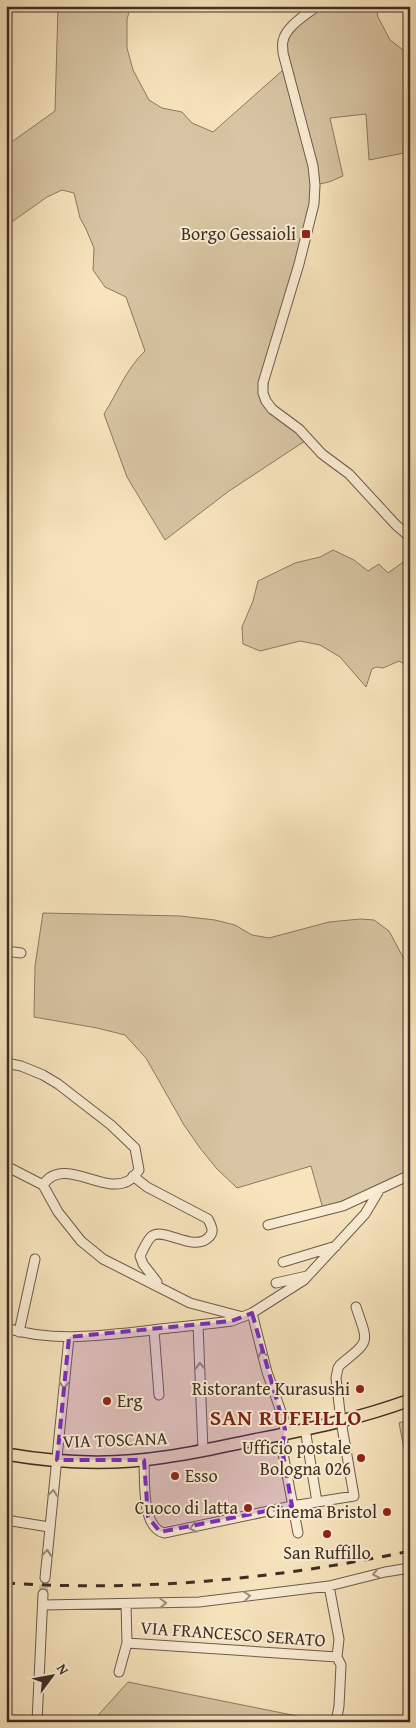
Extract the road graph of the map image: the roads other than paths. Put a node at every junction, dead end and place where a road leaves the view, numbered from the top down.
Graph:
1 (317, 6) edge
2 (410, 536) edge
3 (6, 951) edge
4 (21, 953) dead end
5 (6, 1063) edge
6 (6, 1166) edge
7 (410, 1175) edge
8 (134, 1176) junction
9 (43, 1185) junction
10 (380, 1189) junction
11 (268, 1225) dead end
12 (337, 1246) junction
13 (36, 1259) dead end
14 (283, 1262) dead end
15 (309, 1275) junction
16 (276, 1283) dead end
17 (156, 1286) junction
18 (356, 1307) dead end
19 (248, 1315) junction
20 (198, 1325) junction
21 (6, 1328) edge
22 (154, 1330) junction
23 (18, 1332) junction
24 (69, 1337) junction
25 (159, 1395) dead end
26 (410, 1400) edge
27 (341, 1421) junction
28 (305, 1429) junction
29 (284, 1434) junction
30 (203, 1450) junction
31 (6, 1454) edge
32 (57, 1460) junction
33 (144, 1460) junction
34 (314, 1503) junction
35 (292, 1506) junction
36 (6, 1520) edge
37 (49, 1527) junction
38 (298, 1533) dead end
39 (410, 1568) edge
40 (45, 1578) tunnel mouth
41 (329, 1586) junction
42 (44, 1594) tunnel mouth
43 (126, 1604) junction
44 (43, 1605) junction
45 (127, 1639) junction
46 (337, 1657) junction
47 (119, 1672) dead end
48 (36, 1722) edge
49 (336, 1722) edge

1 - 2 street
3 - 4 street
5 - 8 street
6 - 9 street
7 - 10 street
8 - 9 street
8 - 17 street
9 - 17 street
10 - 11 street
10 - 12 street
12 - 14 street
12 - 15 street
13 - 23 street
15 - 16 street
15 - 19 street
17 - 19 street
18 - 27 street
19 - 20 street
29 -> 19 street
20 - 22 street
30 -> 20 street
21 - 23 street
22 - 24 street
22 - 25 street
23 - 24 street
24 -> 32 street
26 - 27 main road, VIA TOSCANA
27 - 28 main road, VIA TOSCANA
27 - 34 street
28 - 29 main road, VIA TOSCANA
28 - 34 street
29 - 30 main road, VIA TOSCANA
29 - 35 street
30 - 33 main road, VIA TOSCANA
31 - 32 main road, VIA TOSCANA
32 - 33 main road, VIA TOSCANA
37 -> 32 street
35 -> 33 street
34 - 35 street
35 - 38 street
36 - 37 street
40 -> 37 street
39 -> 41 street
43 -> 41 street
41 - 46 street
42 - 44 street
43 - 44 street
43 - 45 street
44 - 48 street
45 - 46 street, VIA FRANCESCO SERATO
45 - 47 street, VIA FRANCESCO SERATO
46 - 49 street

